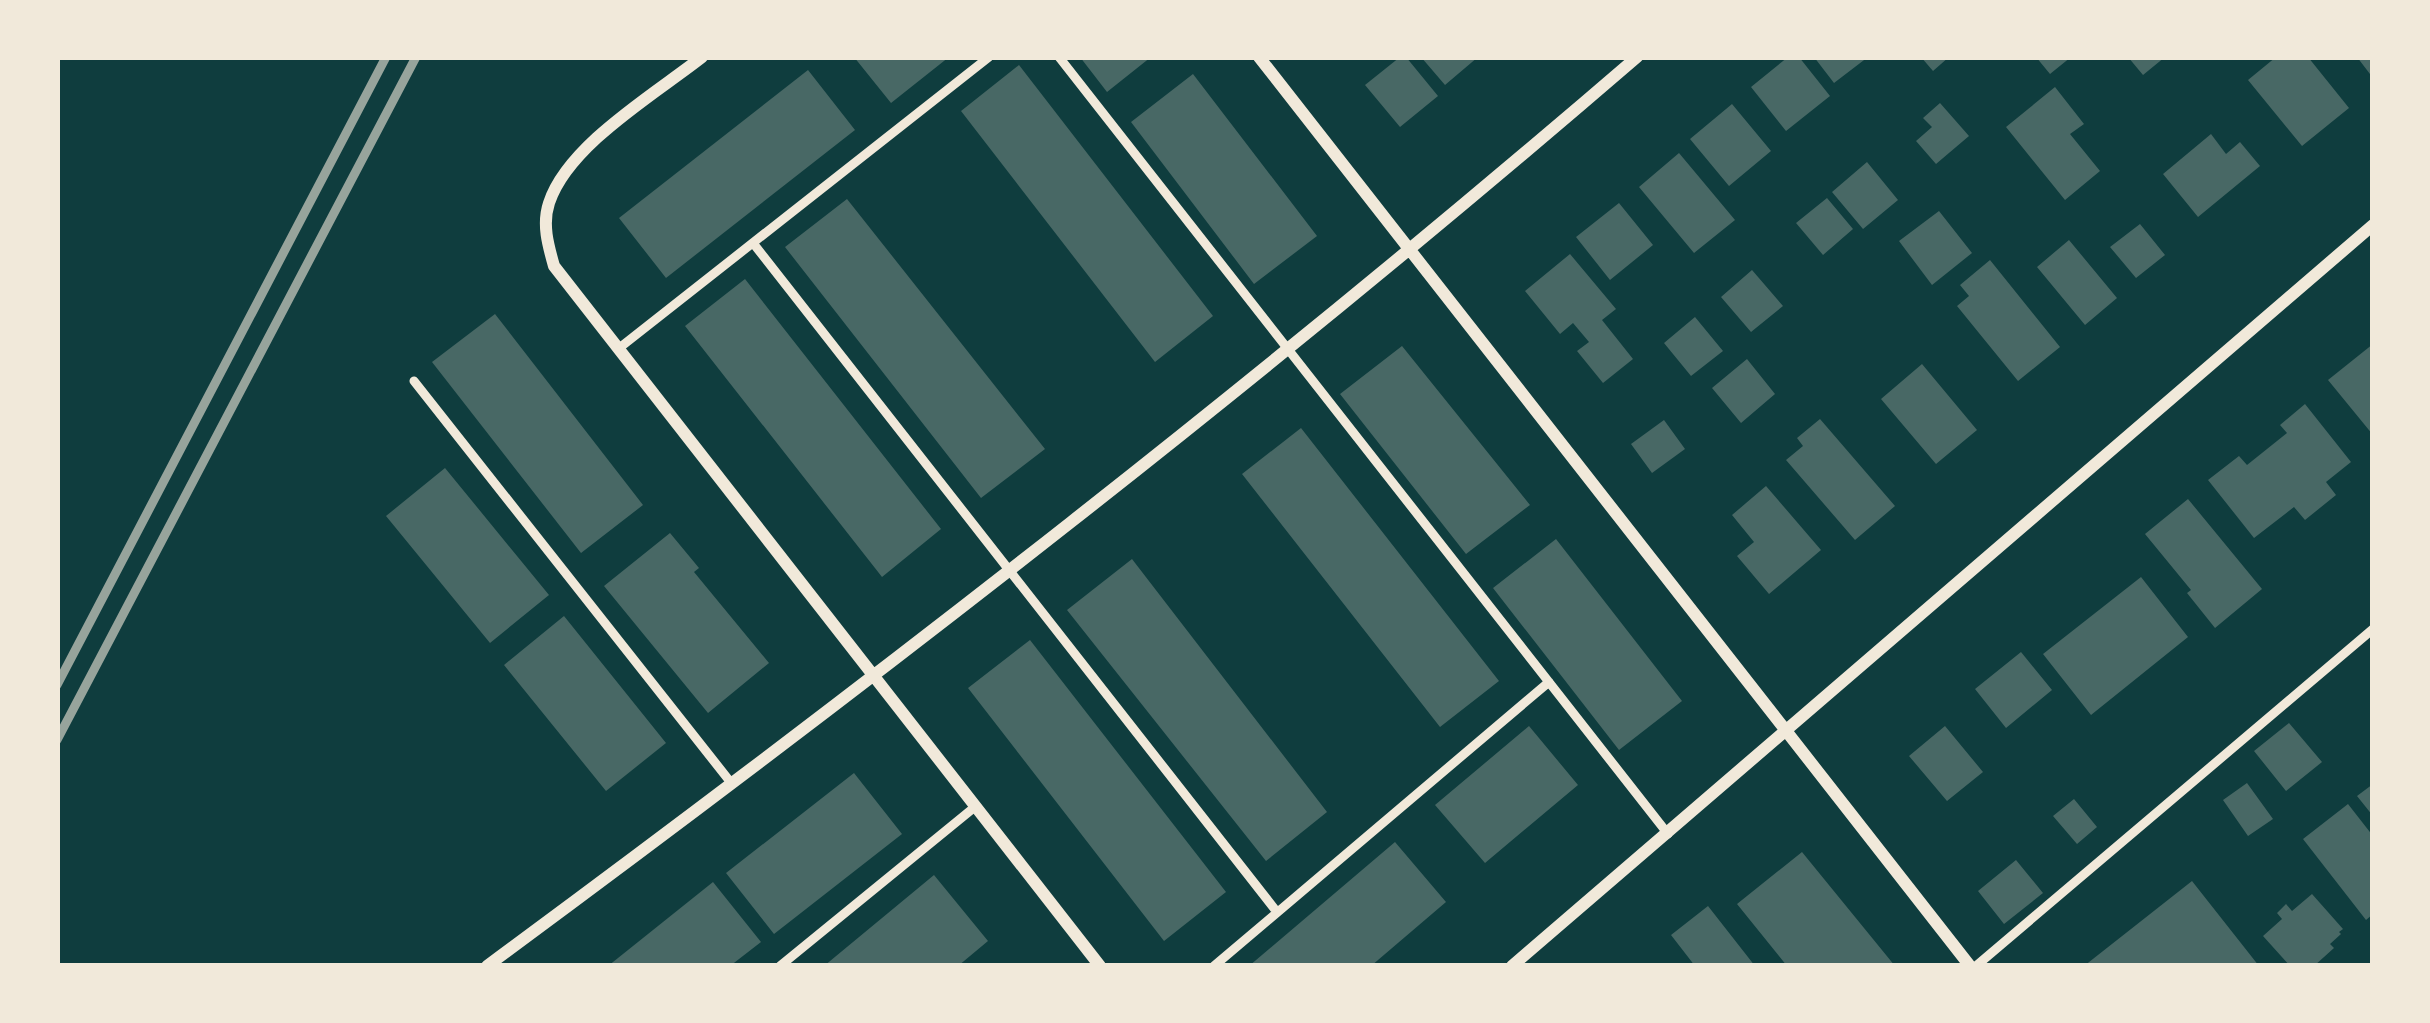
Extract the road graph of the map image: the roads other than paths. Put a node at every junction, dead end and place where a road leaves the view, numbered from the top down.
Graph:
1 (702, 57) edge
2 (989, 57) edge
3 (1059, 57) edge
4 (1258, 57) edge
5 (1637, 57) edge
6 (2373, 225) edge
7 (753, 243) junction
8 (1410, 252) junction
9 (1288, 348) junction
10 (618, 349) junction
11 (414, 381) dead end
12 (1008, 568) junction
13 (2373, 629) edge
14 (872, 674) junction
15 (1549, 682) junction
16 (1786, 731) junction
17 (733, 784) junction
18 (976, 806) junction
19 (1668, 834) junction
20 (1277, 913) junction
21 (487, 966) edge
22 (780, 966) edge
23 (1100, 966) edge
24 (1214, 966) edge
25 (1512, 966) edge
26 (1973, 966) edge

1 - 10 street
2 - 7 lane
3 - 9 lane
4 - 8 street
5 - 8 street
6 - 16 street
7 - 10 lane
7 - 12 lane
8 - 9 street
8 - 16 street
9 - 12 street
9 - 15 lane
10 - 14 street
11 - 17 lane
12 - 14 street
12 - 20 lane
13 - 26 lane
14 - 17 street
14 - 18 street
15 - 19 lane
15 - 20 lane
16 - 19 street
16 - 26 street
17 - 21 street
18 - 22 lane
18 - 23 street
19 - 25 street
20 - 24 lane

